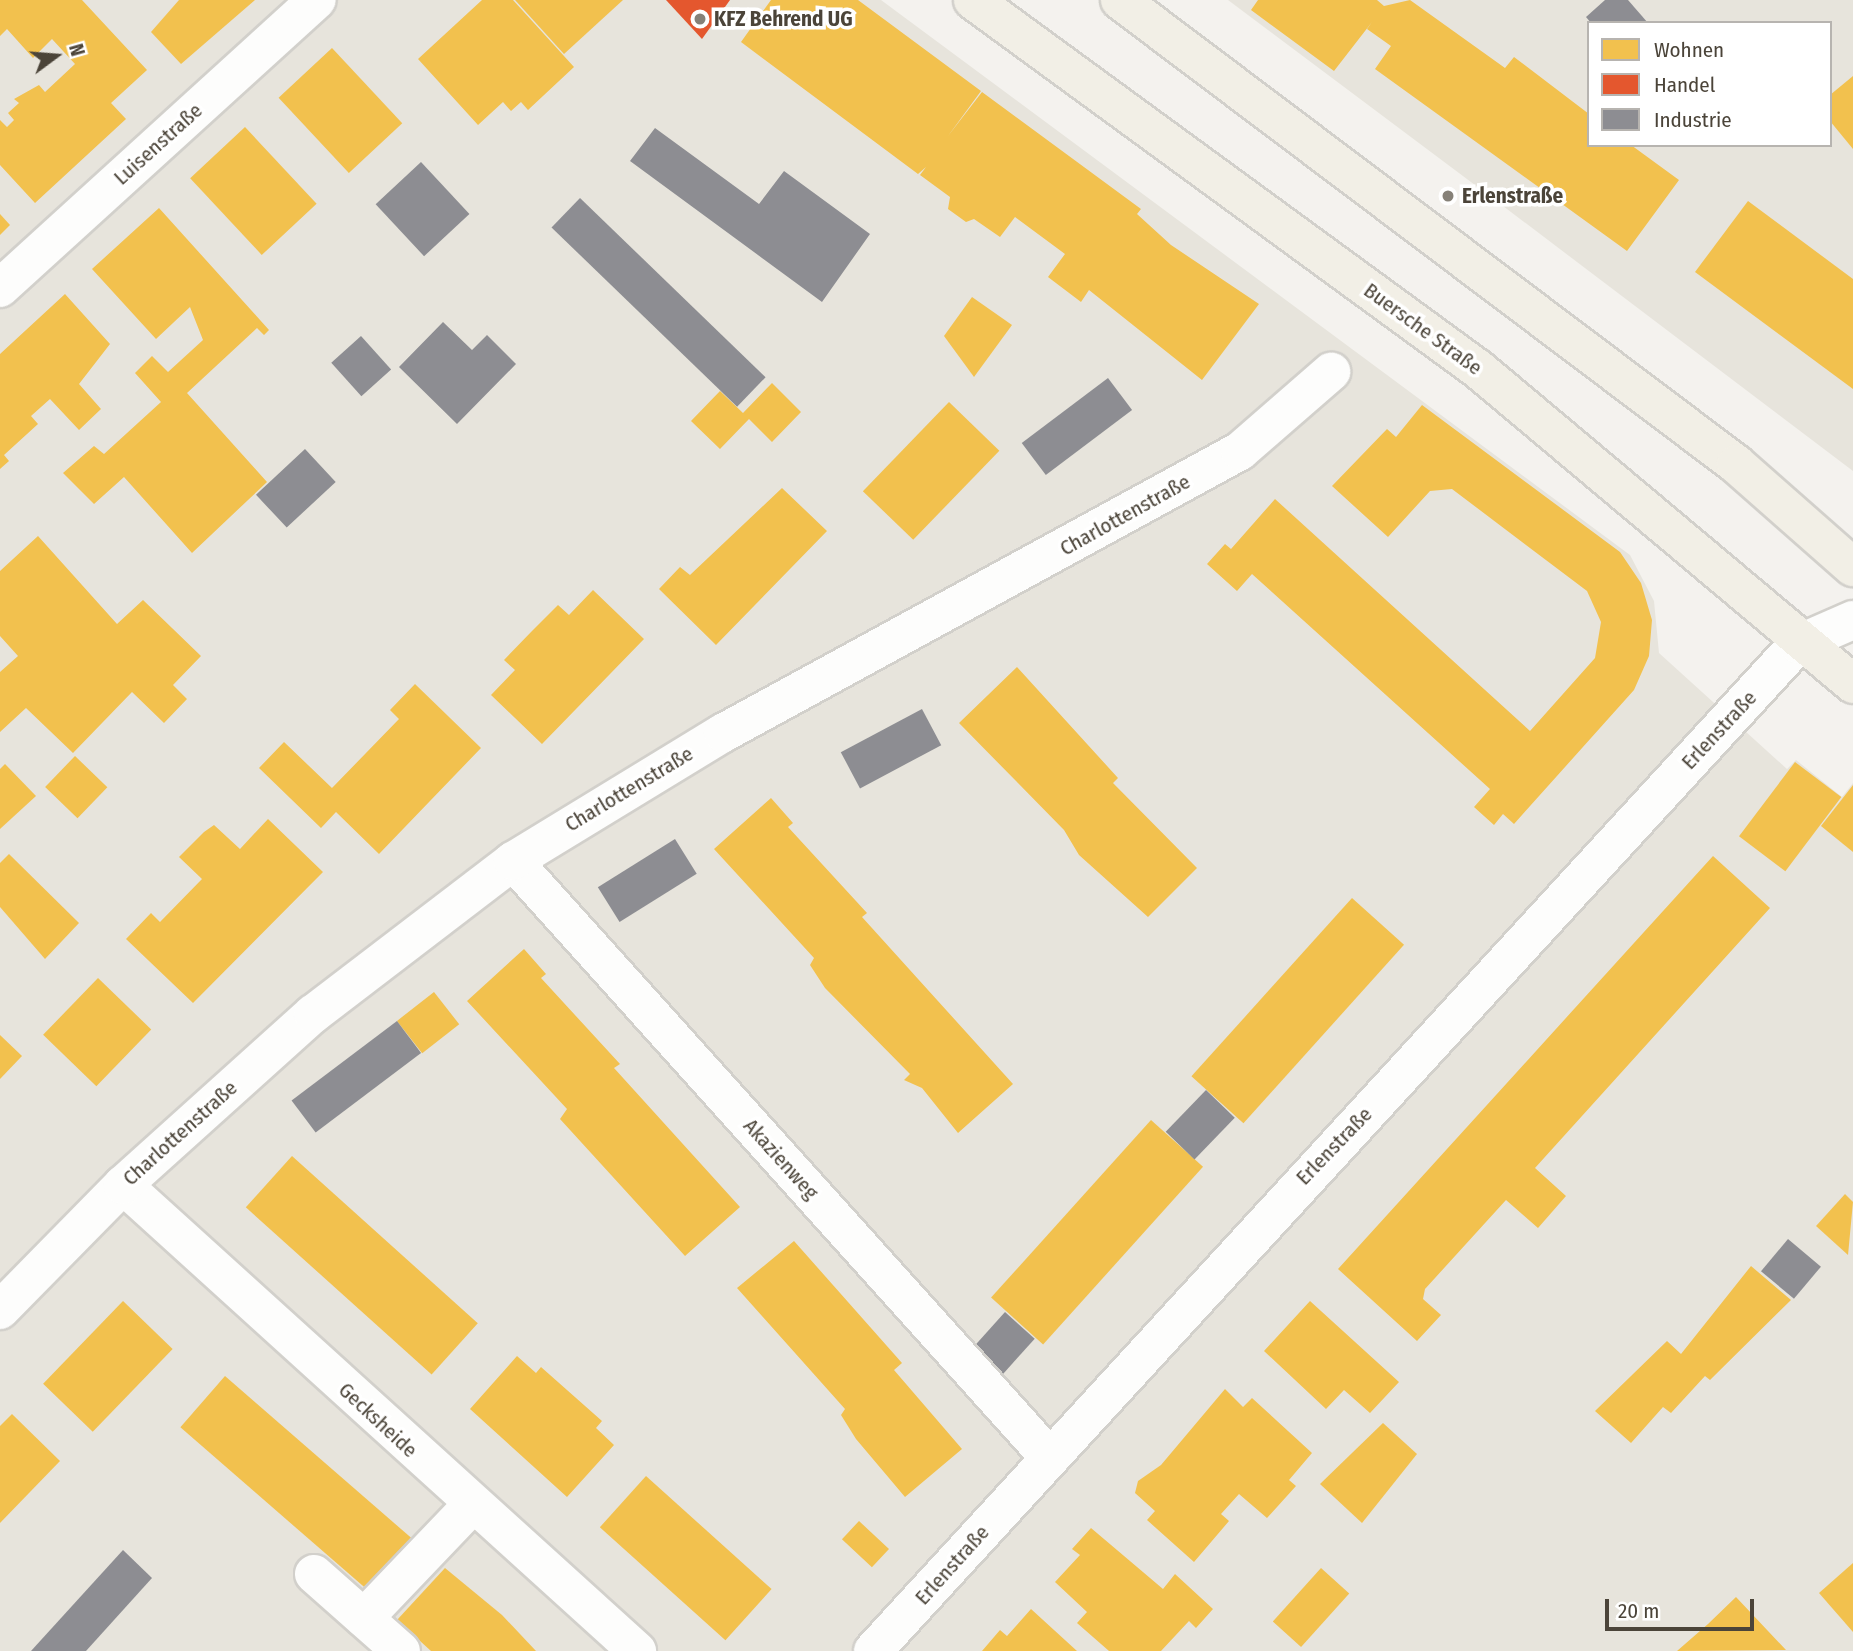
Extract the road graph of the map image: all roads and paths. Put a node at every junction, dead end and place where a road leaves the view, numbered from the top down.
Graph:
1 (317, 0) edge
2 (973, 0) edge
3 (1120, 0) edge
4 (0, 288) edge
5 (1331, 372) dead end
6 (1853, 567) edge
7 (1853, 620) edge
8 (1798, 644) junction
9 (1853, 684) edge
10 (513, 860) junction
11 (123, 1185) junction
12 (0, 1310) edge
13 (1050, 1458) junction
14 (471, 1506) junction
15 (314, 1574) dead end
16 (364, 1618) junction
17 (401, 1651) edge
18 (637, 1651) edge
19 (873, 1651) edge

1 - 4 street, Luisenstraße
2 - 8 main road, Buersche Straße
3 - 6 main road
5 - 10 street, Charlottenstraße
7 - 8 street
8 - 9 main road, Buersche Straße
8 - 13 street, Erlenstraße
10 - 11 street, Charlottenstraße
10 - 13 street, Akazienweg
11 - 12 street, Charlottenstraße
11 - 14 street, Gecksheide
13 - 19 street, Erlenstraße
14 - 16 street
14 - 18 street, Gecksheide
15 - 16 street
16 - 17 street

